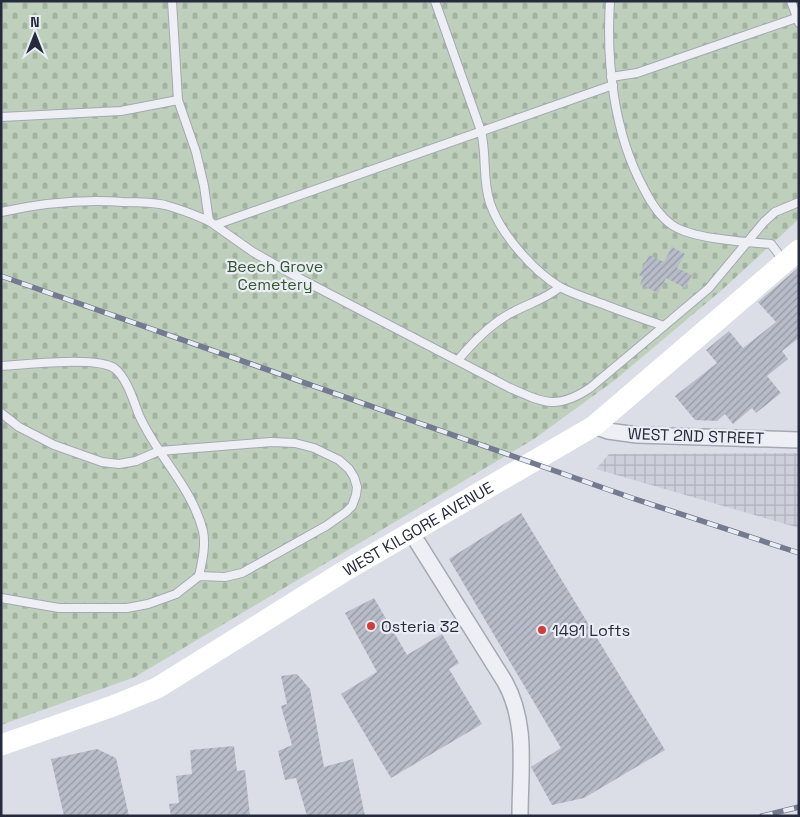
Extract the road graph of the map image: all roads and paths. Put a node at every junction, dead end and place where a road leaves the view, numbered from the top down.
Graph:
1 (172, 1) edge
2 (434, 1) edge
3 (610, 1) edge
4 (791, 1) edge
5 (798, 19) edge
6 (612, 81) junction
7 (178, 100) junction
8 (1, 117) edge
9 (481, 131) junction
10 (799, 202) edge
11 (1, 212) edge
12 (212, 223) junction
13 (748, 242) junction
14 (792, 256) edge
15 (560, 287) junction
16 (664, 326) junction
17 (458, 360) junction
18 (1, 366) edge
19 (1, 413) edge
20 (594, 426) junction
21 (799, 440) edge
22 (159, 451) junction
23 (411, 532) junction
24 (199, 576) junction
25 (1, 598) edge
26 (1, 745) edge
27 (520, 816) edge

1 - 7 lane
2 - 9 lane
3 - 6 lane
4 - 5 lane
5 - 6 lane
6 - 9 lane
6 - 13 lane
7 - 8 lane
7 - 12 lane
9 - 12 lane
9 - 15 lane
10 - 13 lane
11 - 12 lane
12 - 17 lane
13 - 14 lane
13 - 16 lane
14 - 20 main road, WEST KILGORE AVENUE
15 - 16 lane
15 - 17 lane
16 - 17 lane
18 - 22 lane
19 - 22 lane
20 - 21 street, WEST 2ND STREET
20 - 23 main road, WEST KILGORE AVENUE
22 - 24 lane
22 - 24 lane
23 - 26 main road, WEST KILGORE AVENUE
23 - 27 street
24 - 25 lane

